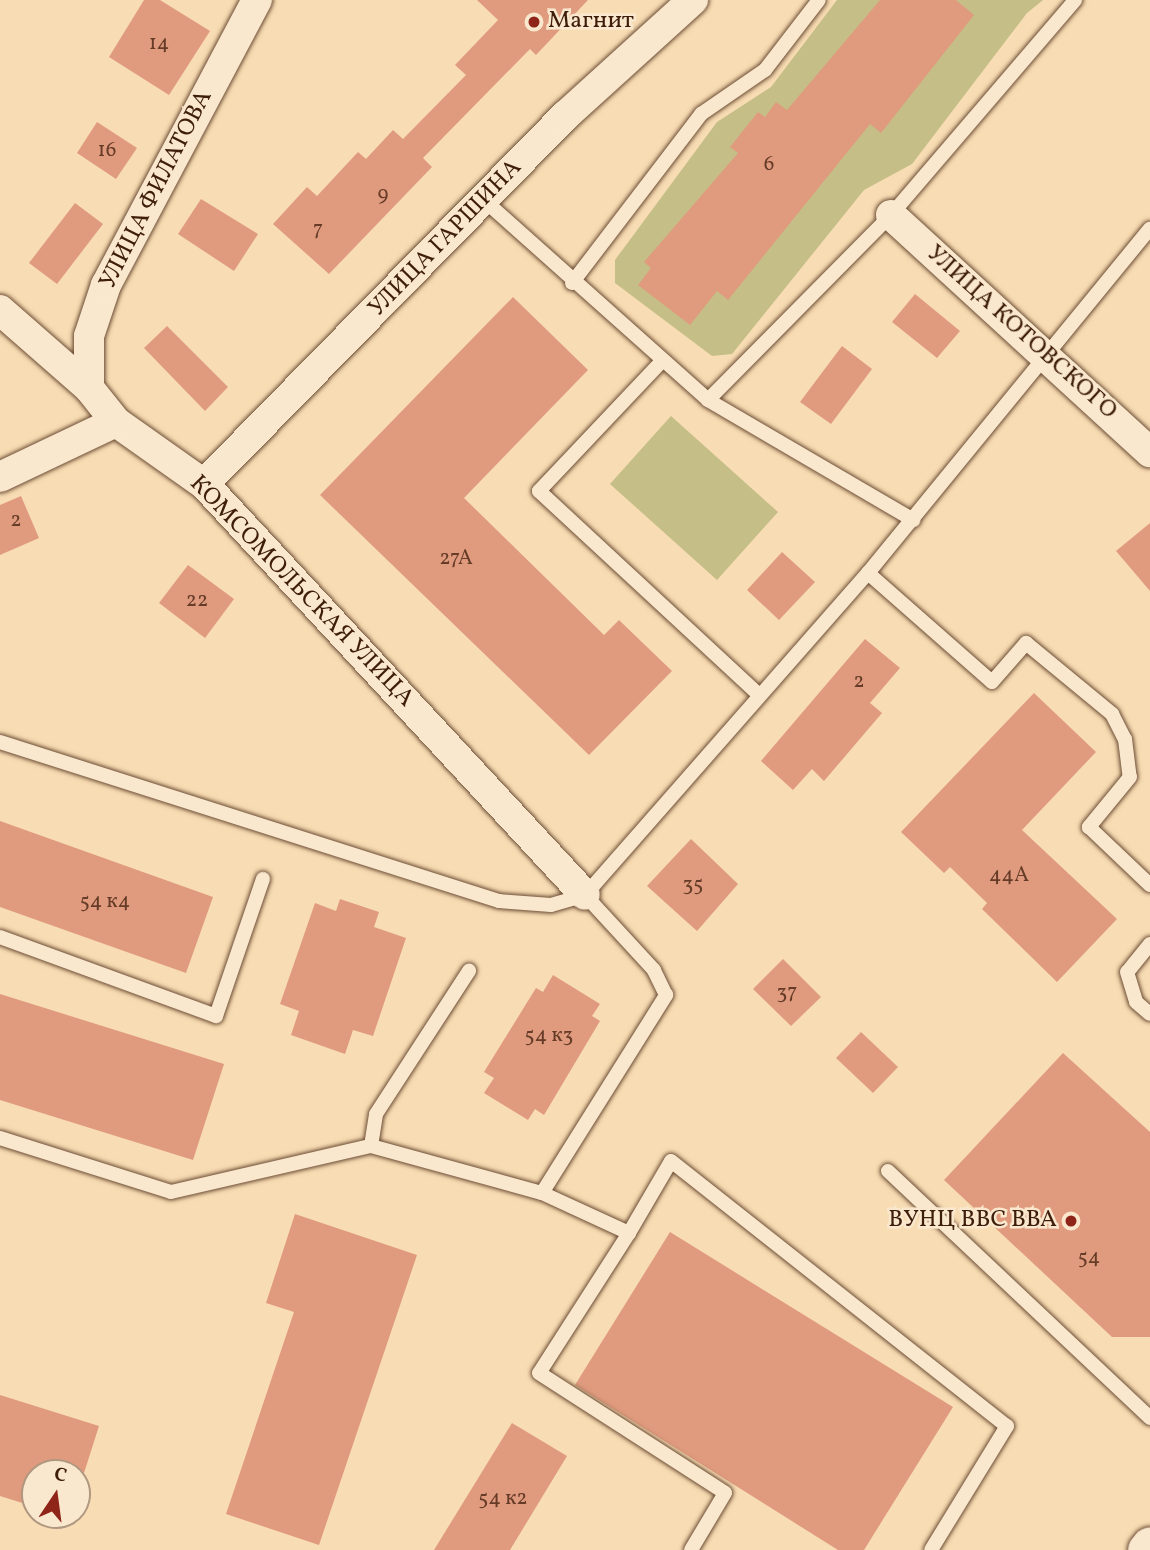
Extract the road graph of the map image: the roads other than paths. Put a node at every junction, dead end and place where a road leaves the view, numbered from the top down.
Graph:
1 (257, 0) edge
2 (693, 0) edge
3 (819, 0) edge
4 (1075, 0) edge
5 (485, 201) junction
6 (891, 215) junction
7 (1150, 229) edge
8 (572, 283) junction
9 (0, 310) edge
10 (1051, 355) junction
11 (662, 361) junction
12 (89, 388) junction
13 (708, 400) junction
14 (116, 422) junction
15 (1150, 452) edge
16 (0, 477) edge
17 (204, 484) junction
18 (913, 520) junction
19 (868, 573) junction
20 (760, 696) junction
21 (0, 742) edge
22 (263, 879) dead end
23 (1150, 885) edge
24 (584, 895) junction
25 (0, 937) edge
26 (1150, 944) edge
27 (469, 971) dead end
28 (1150, 1014) edge
29 (0, 1138) edge
30 (371, 1146) junction
31 (888, 1171) dead end
32 (542, 1193) junction
33 (629, 1233) junction
34 (1150, 1418) edge
35 (1150, 1545) edge
36 (691, 1550) edge
37 (931, 1550) edge
38 (1146, 1550) edge

1 - 12 street, УЛИЦА ФИЛАТОВА
2 - 5 street, УЛИЦА ГАРШИНА
3 - 8 lane
4 - 6 lane
5 - 8 lane
5 - 17 street, УЛИЦА ГАРШИНА
6 - 10 street, УЛИЦА КОТОВСКОГО
6 - 13 lane
7 - 10 lane
8 - 11 lane
9 - 12 street, КОМСОМОЛЬСКАЯ УЛИЦА
10 - 15 street, УЛИЦА КОТОВСКОГО
10 - 18 lane
11 - 13 lane
11 - 20 lane
12 - 14 street, КОМСОМОЛЬСКАЯ УЛИЦА
13 - 18 lane
14 - 16 street
14 - 17 street, КОМСОМОЛЬСКАЯ УЛИЦА
17 - 24 street, КОМСОМОЛЬСКАЯ УЛИЦА
18 - 19 lane
19 - 20 lane
19 - 23 lane
20 - 24 lane
21 - 24 lane
22 - 25 lane
24 - 32 lane
26 - 28 lane
27 - 30 lane
29 - 30 lane
30 - 32 lane
31 - 34 lane
32 - 33 lane
33 - 36 lane
33 - 37 lane
35 - 38 street

